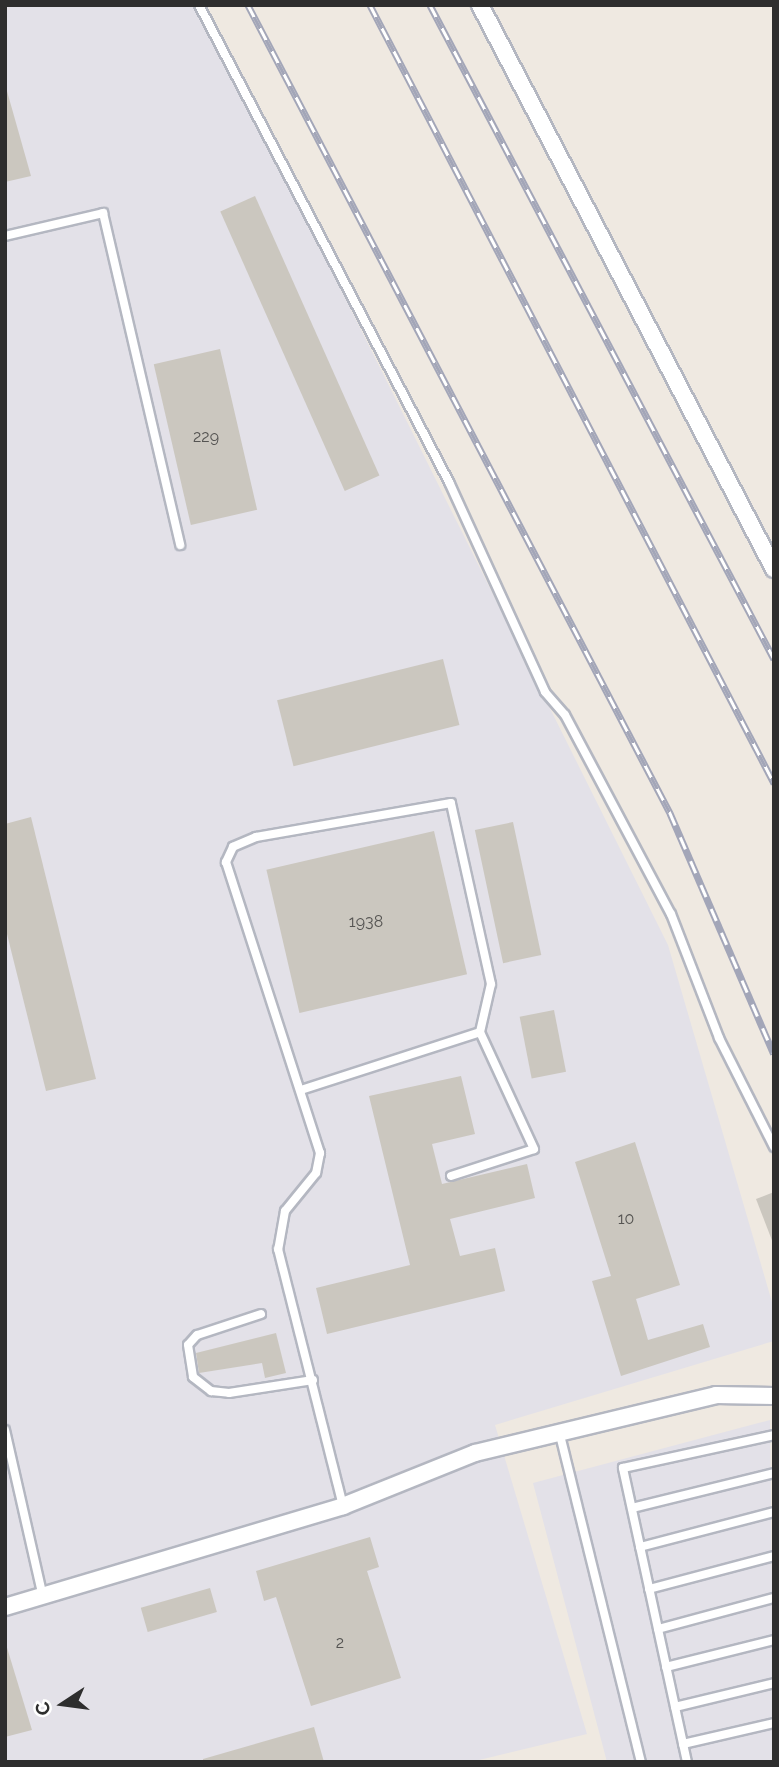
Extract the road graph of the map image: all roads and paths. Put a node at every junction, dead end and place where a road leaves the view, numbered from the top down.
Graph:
1 (199, 5) edge
2 (480, 5) edge
3 (5, 236) edge
4 (180, 545) dead end
5 (774, 569) edge
6 (480, 1032) junction
7 (304, 1089) junction
8 (774, 1147) edge
9 (451, 1177) dead end
10 (261, 1314) dead end
11 (313, 1380) junction
12 (774, 1396) edge
13 (5, 1430) edge
14 (559, 1431) junction
15 (774, 1435) edge
16 (7, 1448) edge
17 (774, 1473) edge
18 (343, 1506) junction
19 (632, 1508) junction
20 (774, 1511) edge
21 (640, 1548) junction
22 (774, 1556) edge
23 (649, 1589) junction
24 (43, 1597) junction
25 (774, 1598) edge
26 (5, 1607) edge
27 (658, 1629) junction
28 (774, 1640) edge
29 (666, 1667) junction
30 (774, 1682) edge
31 (675, 1707) junction
32 (774, 1723) edge
33 (683, 1744) junction
34 (641, 1762) edge
35 (687, 1762) edge

1 - 8 lane
2 - 5 street
3 - 4 lane
6 - 7 lane
6 - 7 lane
6 - 9 lane
7 - 11 lane
10 - 11 lane
11 - 18 lane
12 - 14 street
13 - 16 lane
14 - 18 street
14 - 34 lane
15 - 19 lane
16 - 24 lane
17 - 19 lane
18 - 24 street
19 - 21 lane
20 - 21 lane
21 - 23 lane
22 - 23 lane
23 - 27 lane
24 - 26 street
25 - 27 lane
27 - 29 lane
28 - 29 lane
29 - 31 lane
30 - 31 lane
31 - 33 lane
32 - 33 lane
33 - 35 lane

